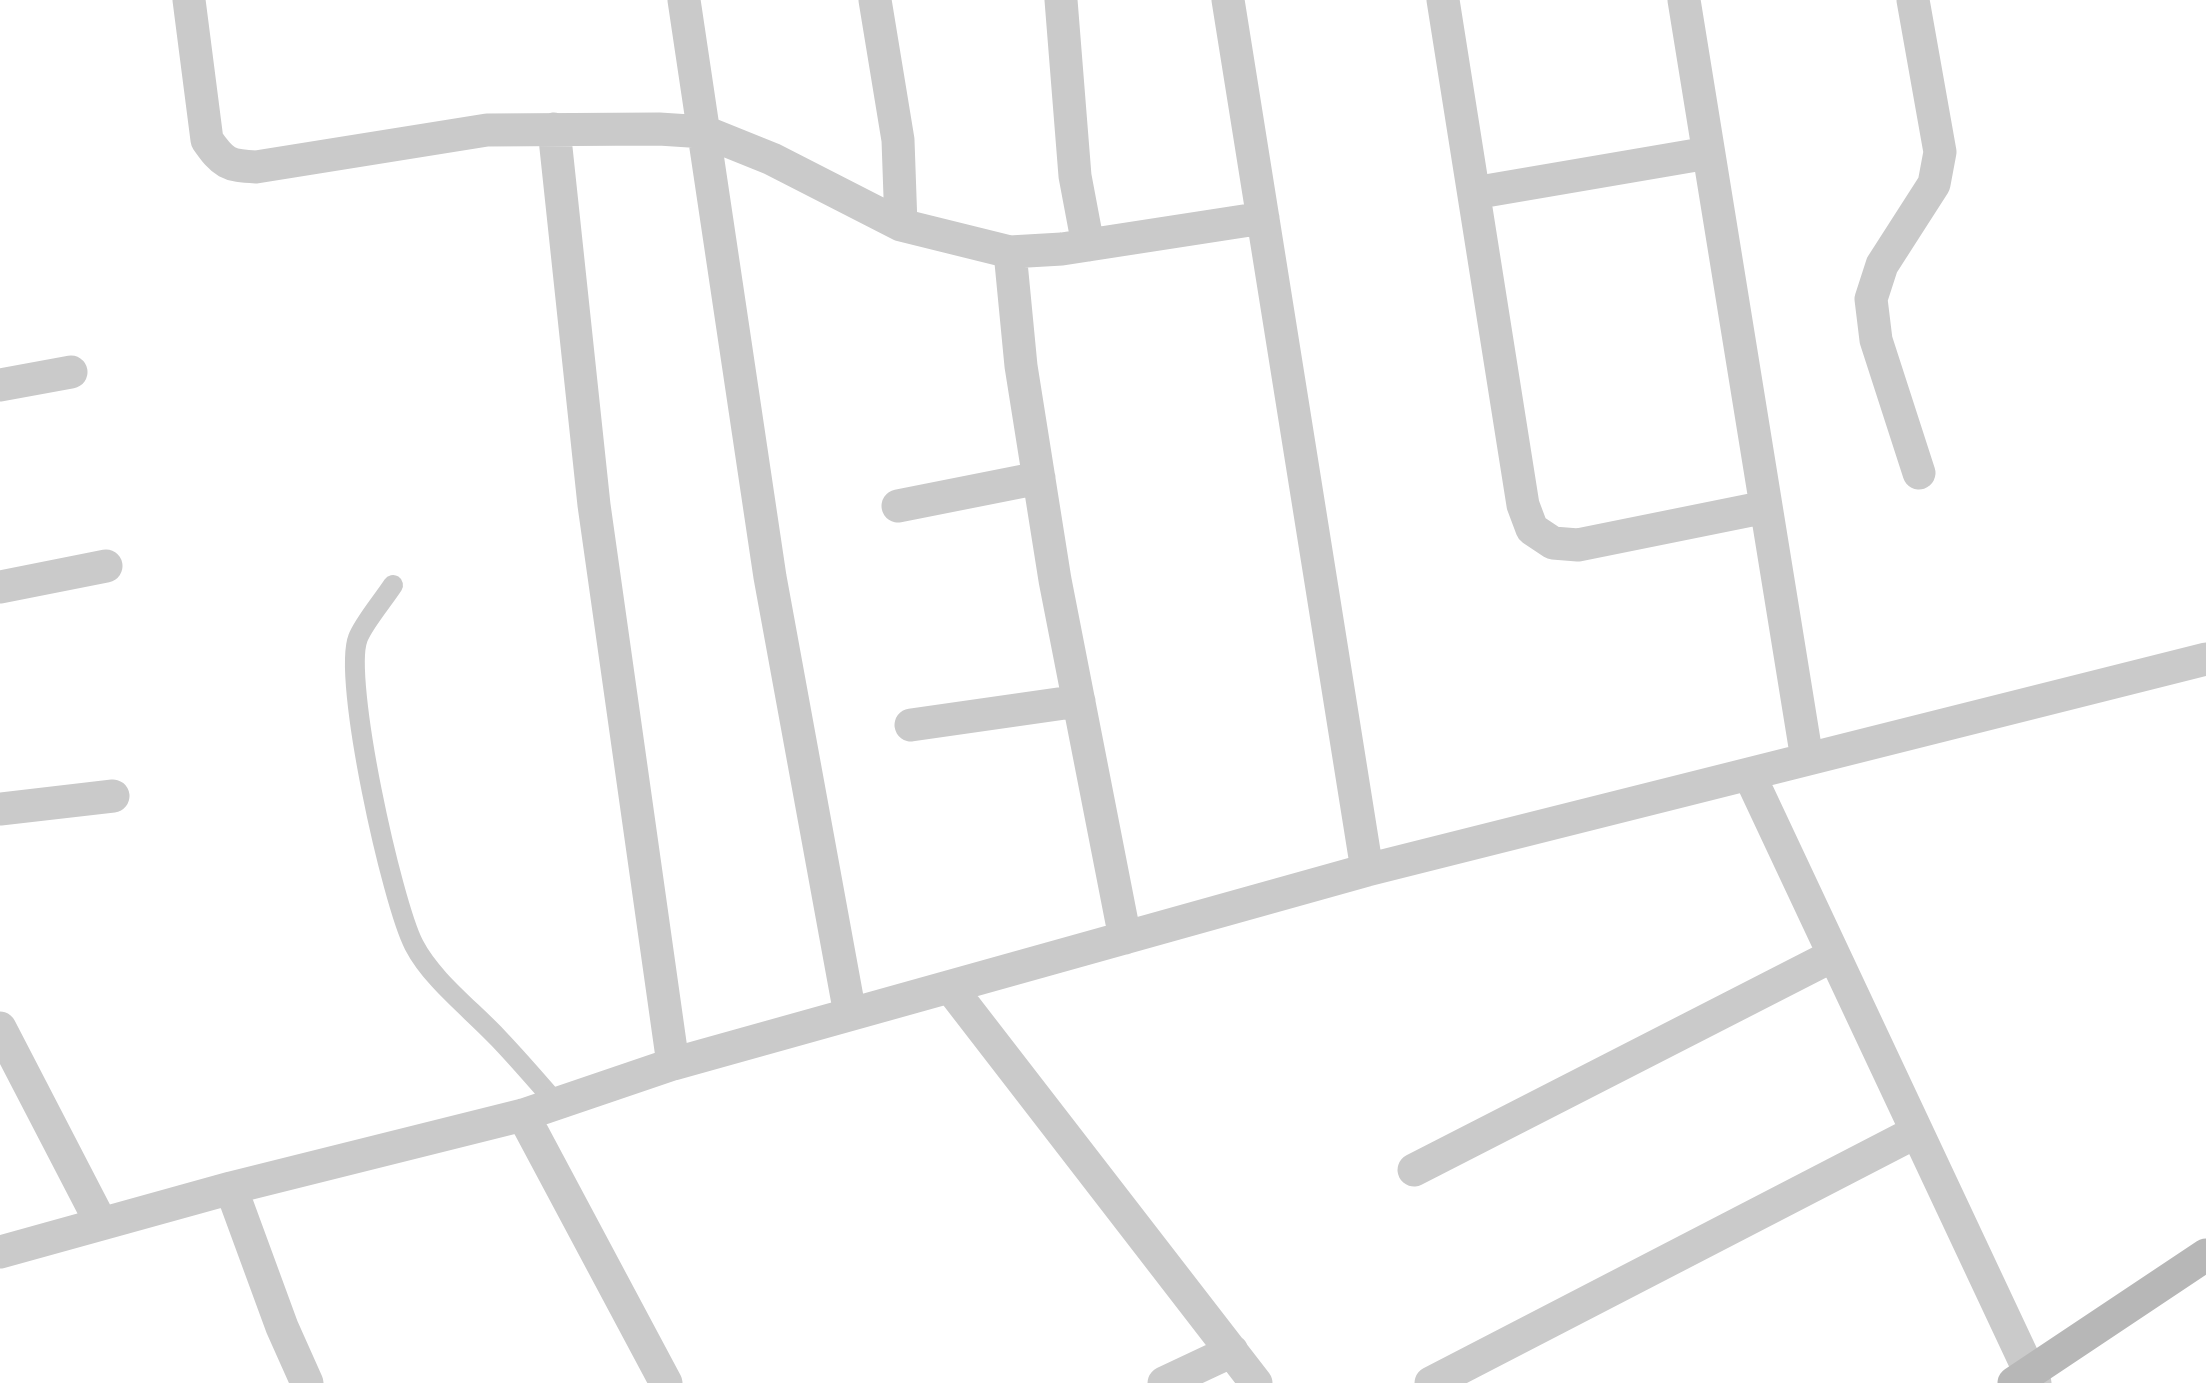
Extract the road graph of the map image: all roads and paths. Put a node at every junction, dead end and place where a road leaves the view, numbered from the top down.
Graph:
1 (189, 0) edge
2 (684, 0) edge
3 (875, 0) edge
4 (1061, 0) edge
5 (1228, 0) edge
6 (1443, 0) edge
7 (1684, 0) edge
8 (1914, 0) edge
9 (554, 129) junction
10 (705, 132) junction
11 (1708, 153) junction
12 (1474, 193) junction
13 (1263, 218) junction
14 (901, 225) junction
15 (1088, 245) junction
16 (1010, 252) junction
17 (71, 372) dead end
18 (0, 385) edge
19 (1918, 473) dead end
20 (1039, 478) junction
21 (898, 506) dead end
22 (1767, 507) junction
23 (106, 566) dead end
24 (393, 585) dead end
25 (0, 587) edge
26 (2206, 659) edge
27 (1078, 701) junction
28 (911, 725) dead end
29 (1807, 759) junction
30 (1749, 774) junction
31 (113, 796) dead end
32 (0, 809) edge
33 (1367, 870) junction
34 (1125, 938) junction
35 (1834, 956) junction
36 (950, 987) junction
37 (850, 1014) junction
38 (0, 1028) edge
39 (673, 1064) junction
40 (557, 1104) junction
41 (523, 1115) junction
42 (1916, 1132) junction
43 (1414, 1170) dead end
44 (231, 1188) junction
45 (101, 1223) junction
46 (0, 1252) edge
47 (2206, 1255) edge
48 (1232, 1352) junction
49 (2026, 1379) edge
50 (307, 1383) edge
51 (666, 1383) edge
52 (1164, 1383) edge
53 (1256, 1383) edge
54 (1431, 1383) edge

1 - 9 street
2 - 10 street
3 - 14 street
4 - 15 street
5 - 13 street
6 - 12 street
7 - 11 street
8 - 19 street
9 - 10 street
9 - 39 street
10 - 14 street
10 - 37 street
11 - 12 street
11 - 22 street
12 - 22 street
13 - 15 street
13 - 33 street
14 - 16 street
15 - 16 street
16 - 20 street
17 - 18 street
20 - 21 street
20 - 27 street
22 - 29 street
23 - 25 street
24 - 40 lane
26 - 29 street
27 - 28 street
27 - 34 street
29 - 30 street
30 - 33 street
30 - 35 street
31 - 32 street
33 - 34 street
34 - 36 street
35 - 42 street
35 - 43 street
36 - 37 street
36 - 48 street
37 - 39 street
38 - 45 street
39 - 40 street
40 - 41 street
41 - 44 street
41 - 51 street
42 - 49 street
42 - 54 street
44 - 45 street
44 - 50 street
45 - 46 street
47 - 49 main road
48 - 52 street
48 - 53 street

